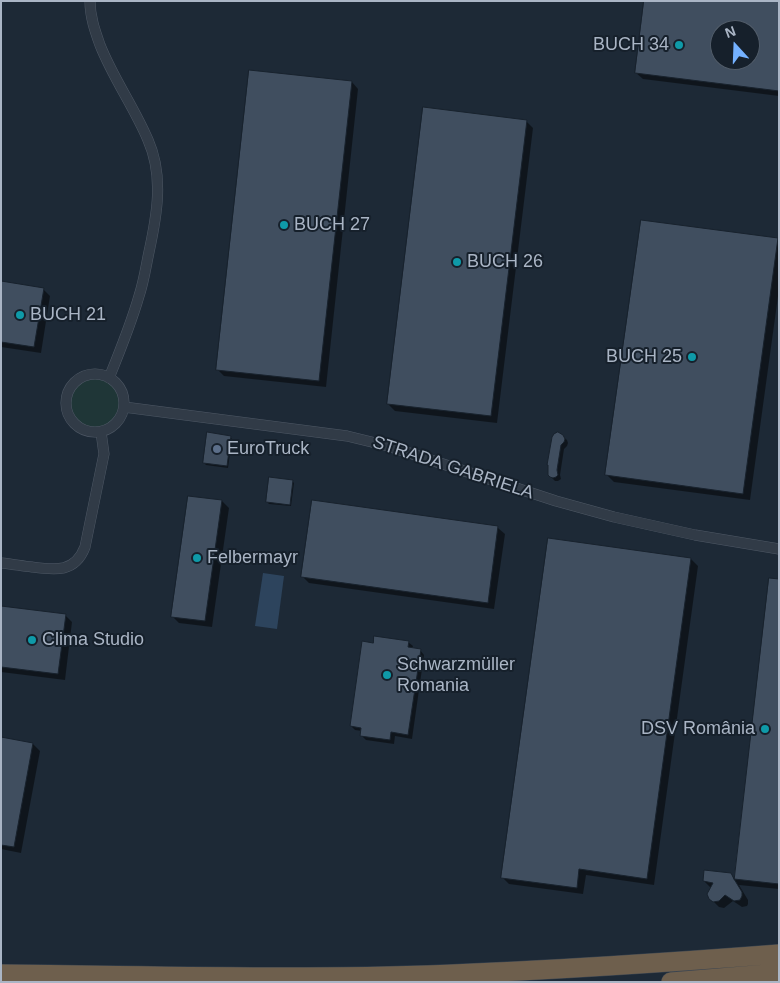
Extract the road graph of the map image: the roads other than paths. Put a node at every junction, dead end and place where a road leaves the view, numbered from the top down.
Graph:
1 (90, 1) edge
2 (109, 378) junction
3 (124, 407) junction
4 (101, 432) junction
5 (779, 549) edge
6 (1, 563) edge
7 (779, 954) edge
8 (779, 973) edge
9 (1, 974) edge
10 (671, 982) edge

1 - 2 street
2 - 3 street
2 - 4 street
3 - 4 street
3 - 5 street, STRADA GABRIELA
4 - 6 street
7 - 9 highway
8 - 10 highway

